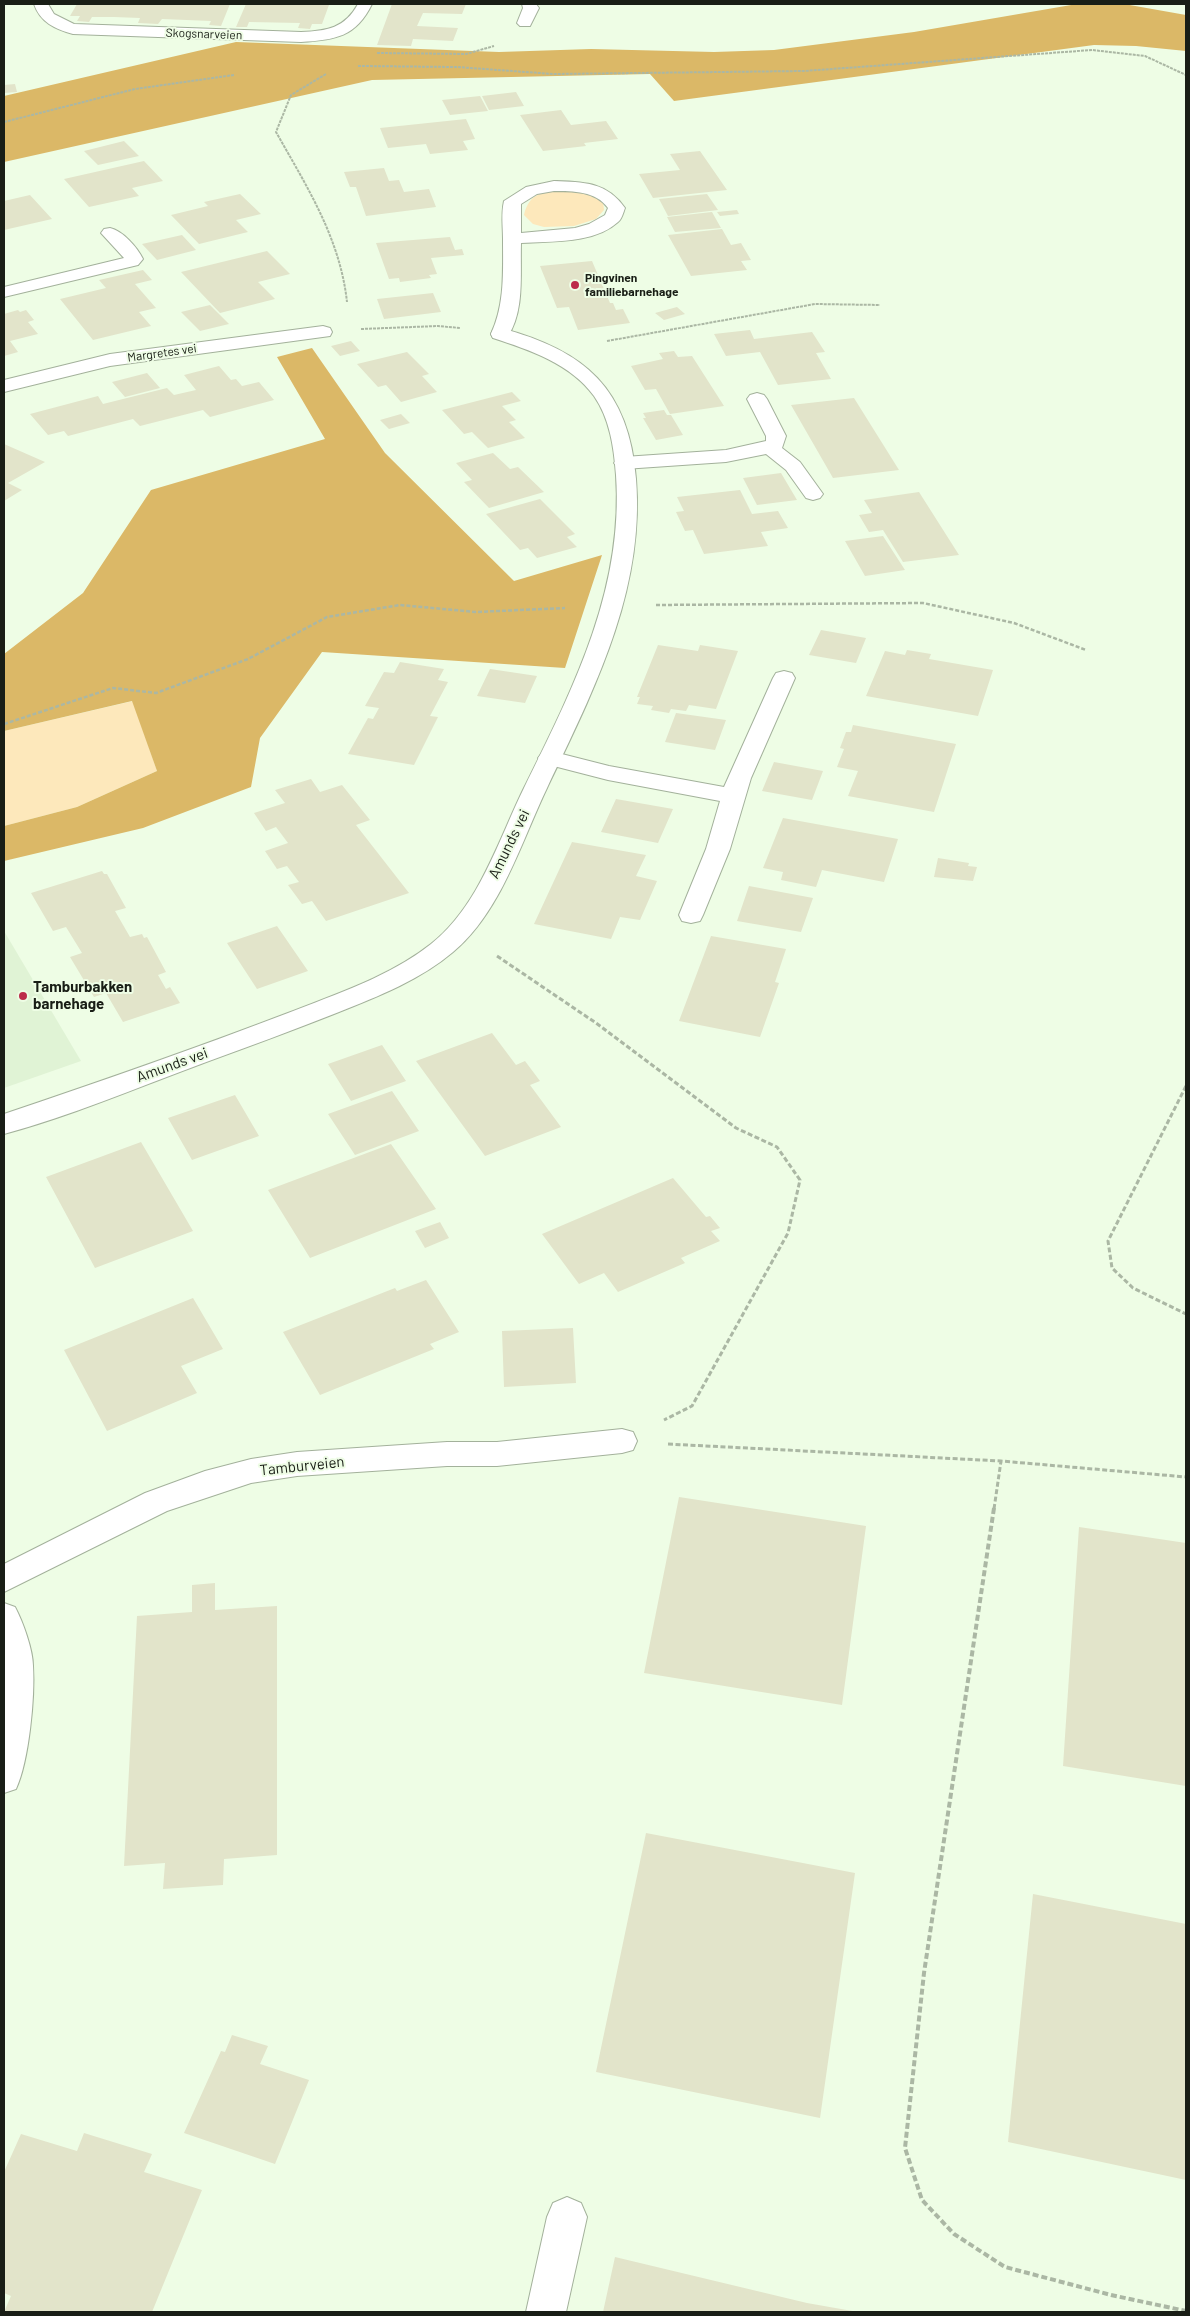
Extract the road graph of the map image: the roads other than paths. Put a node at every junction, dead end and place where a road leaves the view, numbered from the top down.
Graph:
1 (41, 4) edge
2 (365, 4) edge
3 (529, 4) edge
4 (525, 23) road end
5 (110, 233) dead end
6 (512, 239) junction
7 (4, 292) edge
8 (323, 332) road end
9 (4, 386) edge
10 (757, 398) dead end
11 (770, 448) junction
12 (624, 463) junction
13 (813, 494) dead end
14 (784, 678) dead end
15 (550, 758) junction
16 (732, 796) junction
17 (691, 915) dead end
18 (4, 1124) edge
19 (622, 1441) road end
20 (4, 1579) edge
21 (4, 1617) edge
22 (4, 1778) edge
23 (567, 2217) dead end
24 (546, 2312) edge

1 - 2 street, Skogsnarveien
3 - 4 street
5 - 7 street
6 - 6 street
6 - 12 street, Amunds vei
8 - 9 street, Margretes vei
10 - 11 street
11 - 12 street
11 - 13 street
12 - 15 street, Amunds vei
14 - 16 street
15 - 16 street
15 - 18 street, Amunds vei
16 - 17 street
19 - 20 street, Tamburveien
21 - 22 street
23 - 24 street

